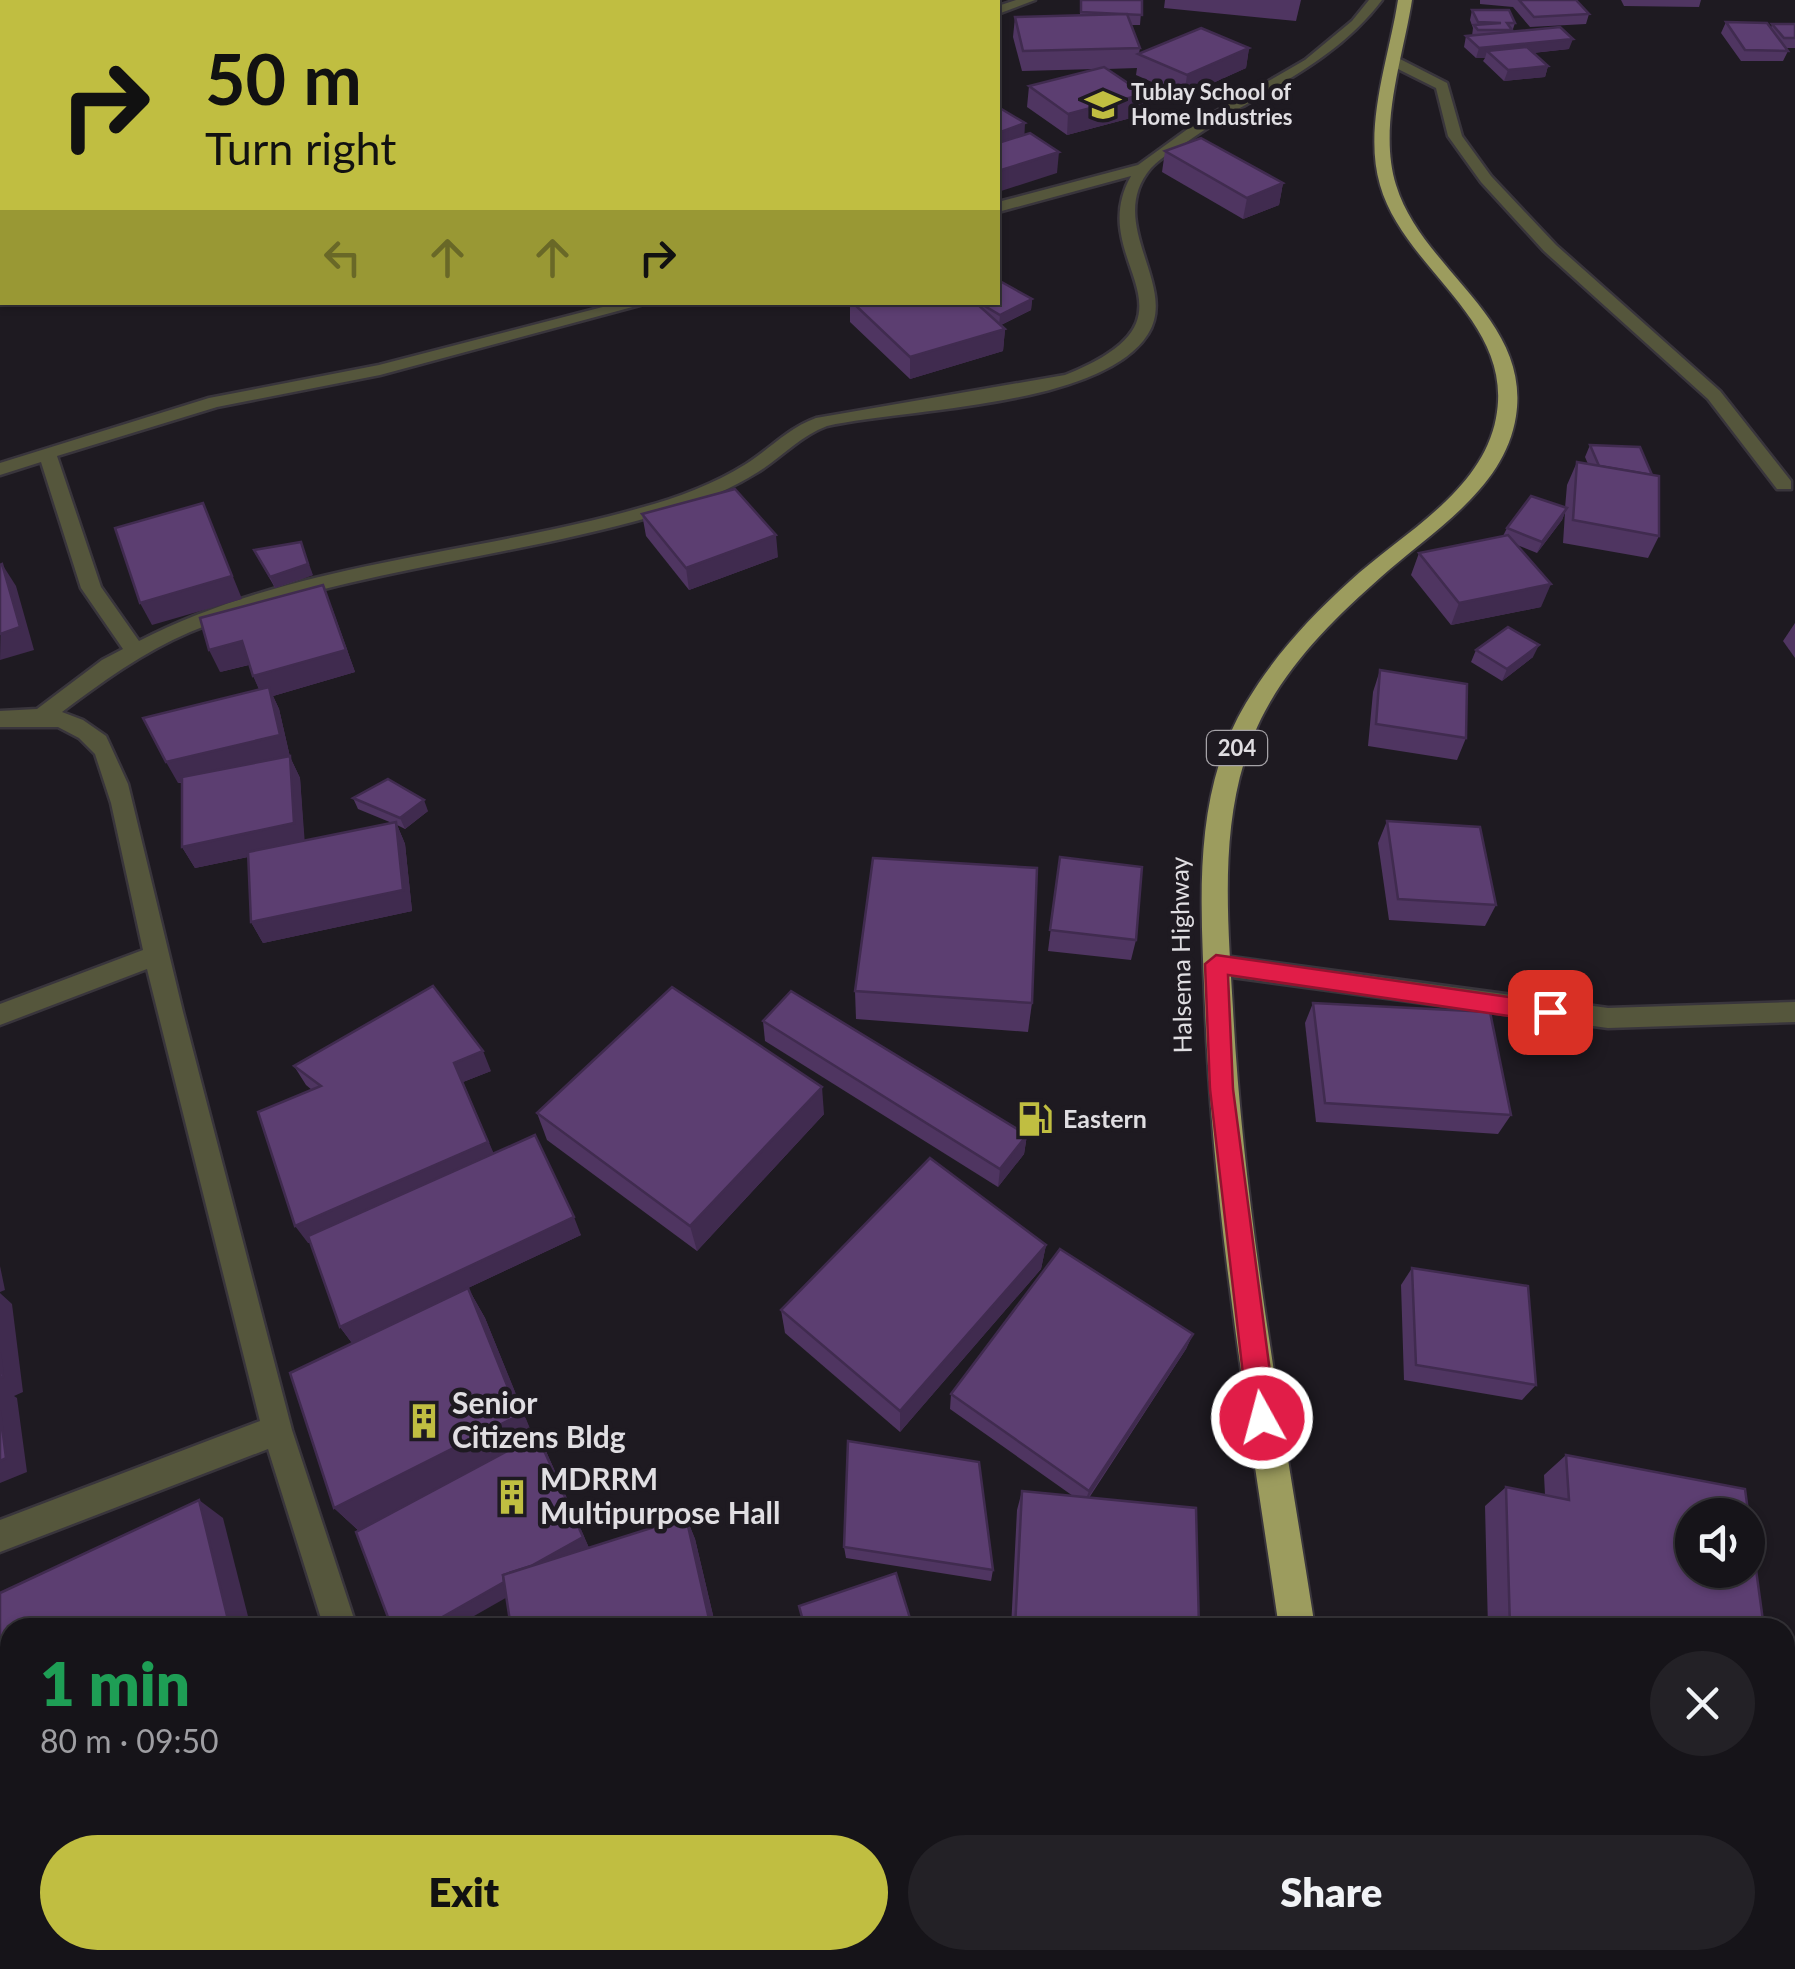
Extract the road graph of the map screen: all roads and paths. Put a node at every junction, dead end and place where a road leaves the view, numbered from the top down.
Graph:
1 (1029, 0) edge
2 (1376, 0) edge
3 (1405, 0) edge
4 (1000, 9) edge
5 (1395, 62) junction
6 (1144, 168) junction
7 (1000, 206) edge
8 (631, 305) edge
9 (47, 453) junction
10 (0, 469) edge
11 (1784, 485) dead end
12 (134, 649) junction
13 (45, 714) junction
14 (0, 720) edge
15 (156, 954) junction
16 (1216, 964) junction
17 (1795, 1012) edge
18 (0, 1015) edge
19 (277, 1430) junction
20 (0, 1536) edge
21 (339, 1618) edge
22 (1295, 1618) edge

1 - 4 street
2 - 6 street
3 - 5 highway, Halsema Highway / 204
5 - 11 street
5 - 16 highway, Halsema Highway / 204
6 - 7 street
6 - 12 street
8 - 9 street
9 - 10 street
9 - 12 street
12 - 13 street
13 - 14 street
13 - 15 street
15 - 18 street
15 - 19 street
16 - 17 street
16 - 22 highway, Halsema Highway / 204
19 - 20 street
19 - 21 street

